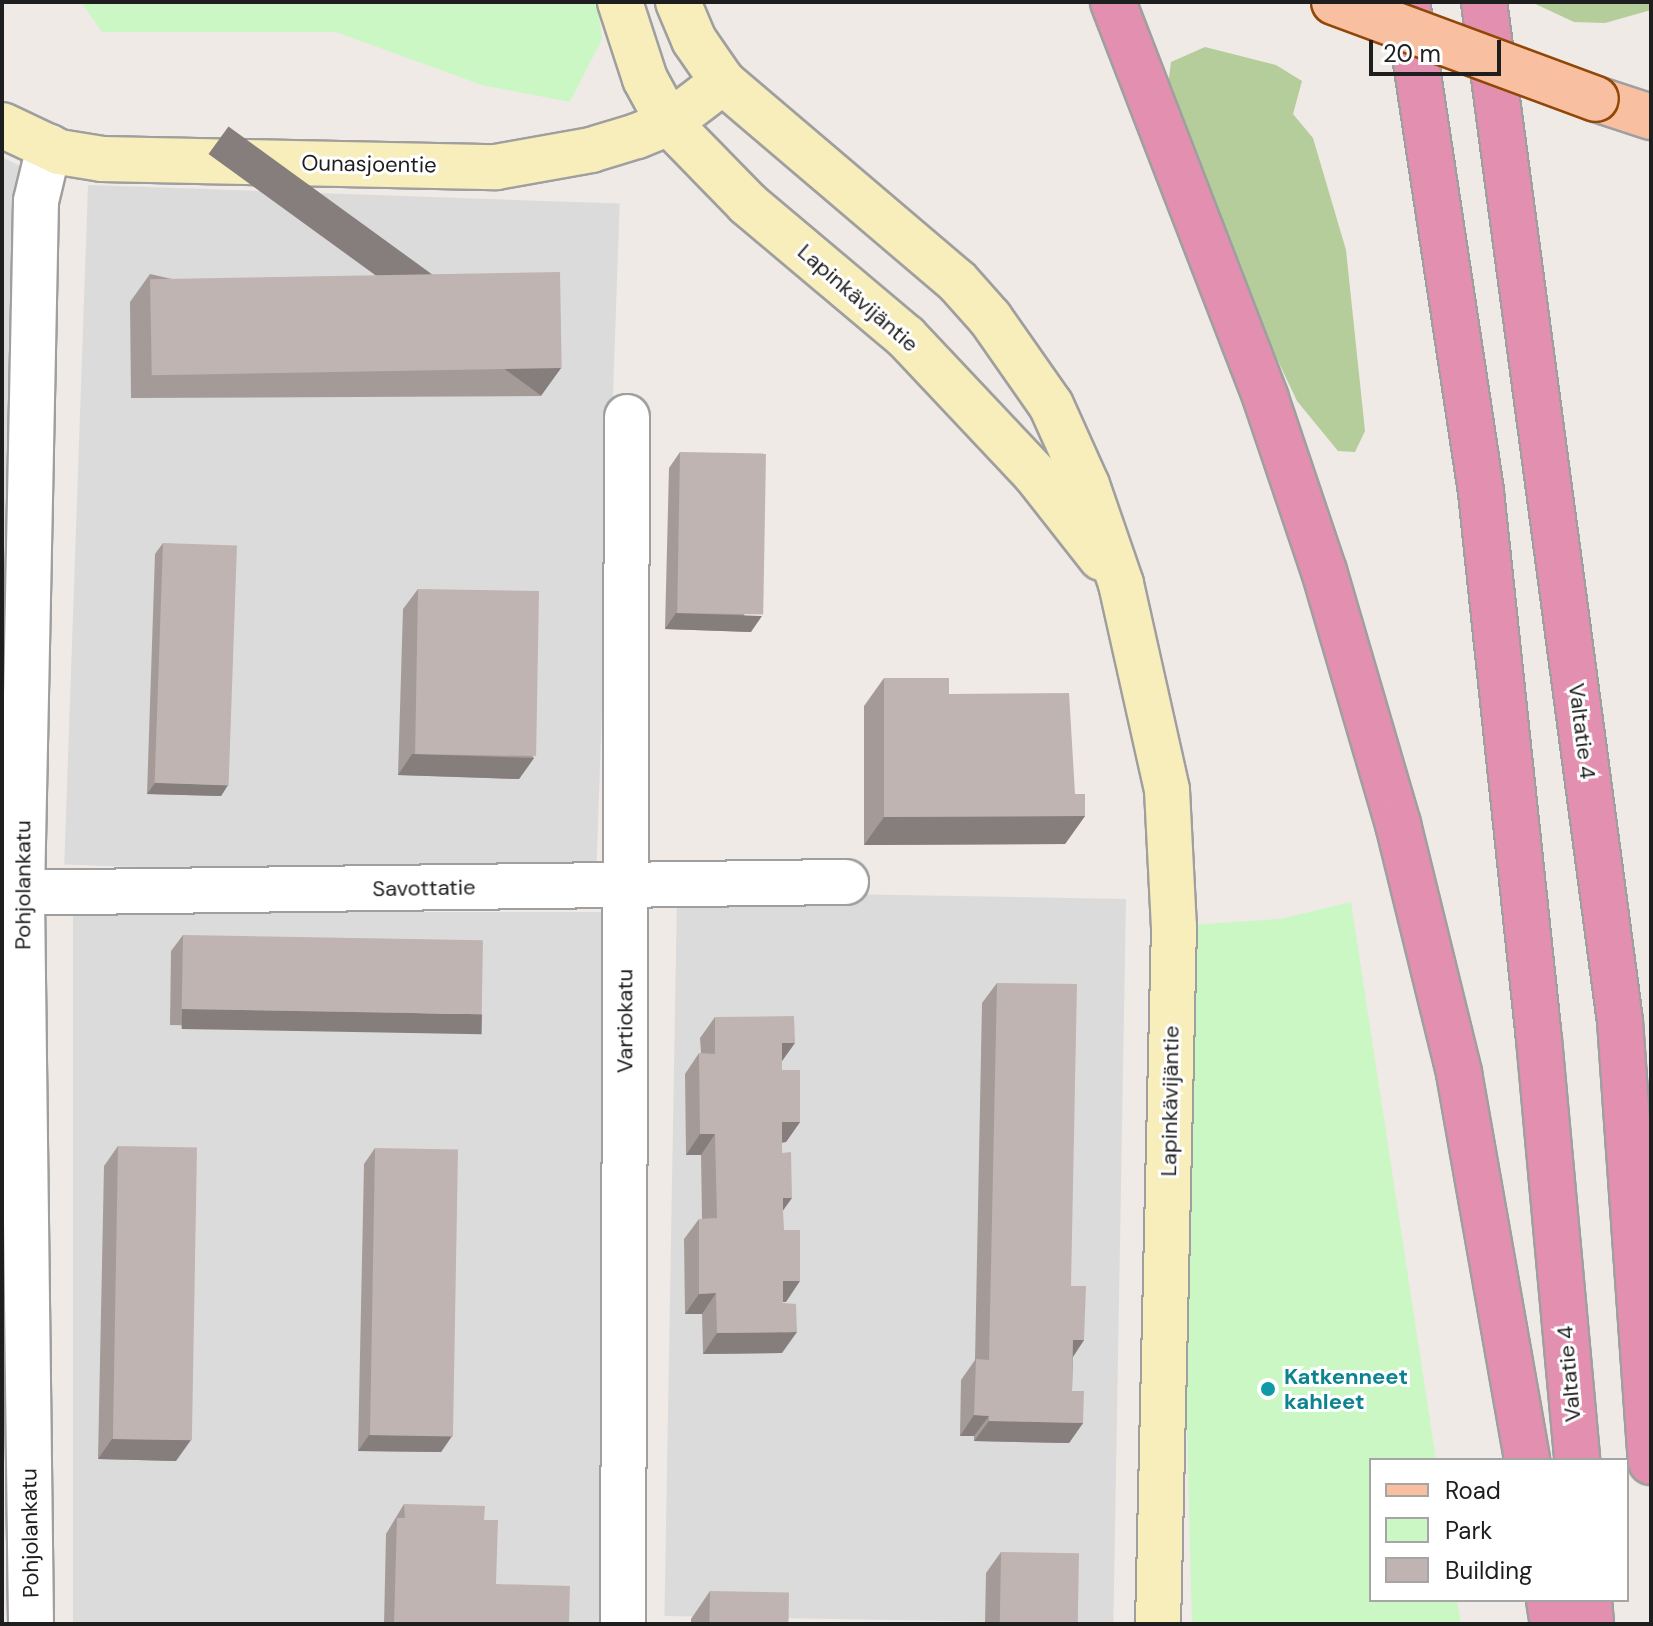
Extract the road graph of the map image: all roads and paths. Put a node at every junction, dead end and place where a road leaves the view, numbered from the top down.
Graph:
1 (620, 2) edge
2 (678, 2) edge
3 (1113, 2) edge
4 (1334, 2) edge
5 (1407, 2) edge
6 (1484, 2) edge
7 (723, 82) junction
8 (1651, 117) edge
9 (669, 123) junction
10 (2, 125) edge
11 (49, 147) junction
12 (627, 417) dead end
13 (1121, 584) junction
14 (846, 882) dead end
15 (625, 885) junction
16 (12, 893) edge
17 (1527, 1458) edge
18 (1577, 1458) edge
19 (1651, 1462) edge
20 (1549, 1602) edge
21 (1589, 1602) edge
22 (31, 1624) edge
23 (623, 1624) edge
24 (1158, 1624) edge
25 (1553, 1624) edge
26 (1591, 1624) edge

1 - 9 main road, Lapinkävijäntie
2 - 7 main road, Lapinkävijäntie
3 - 17 highway
4 - 8 main road, bridge
5 - 18 highway, Valtatie 4
6 - 19 highway, Valtatie 4
7 - 9 main road, Ounasjoentie
7 - 13 main road, Lapinkävijäntie
9 - 11 main road, Ounasjoentie
9 - 13 main road, Lapinkävijäntie
10 - 11 main road, Ounasjoentie
11 - 16 street, Pohjolankatu
12 - 15 street, Vartiokatu
13 - 24 main road, Lapinkävijäntie
14 - 15 street, Savottatie
15 - 16 street, Savottatie
15 - 23 street, Vartiokatu
16 - 22 street, Pohjolankatu
20 - 25 highway
21 - 26 highway

